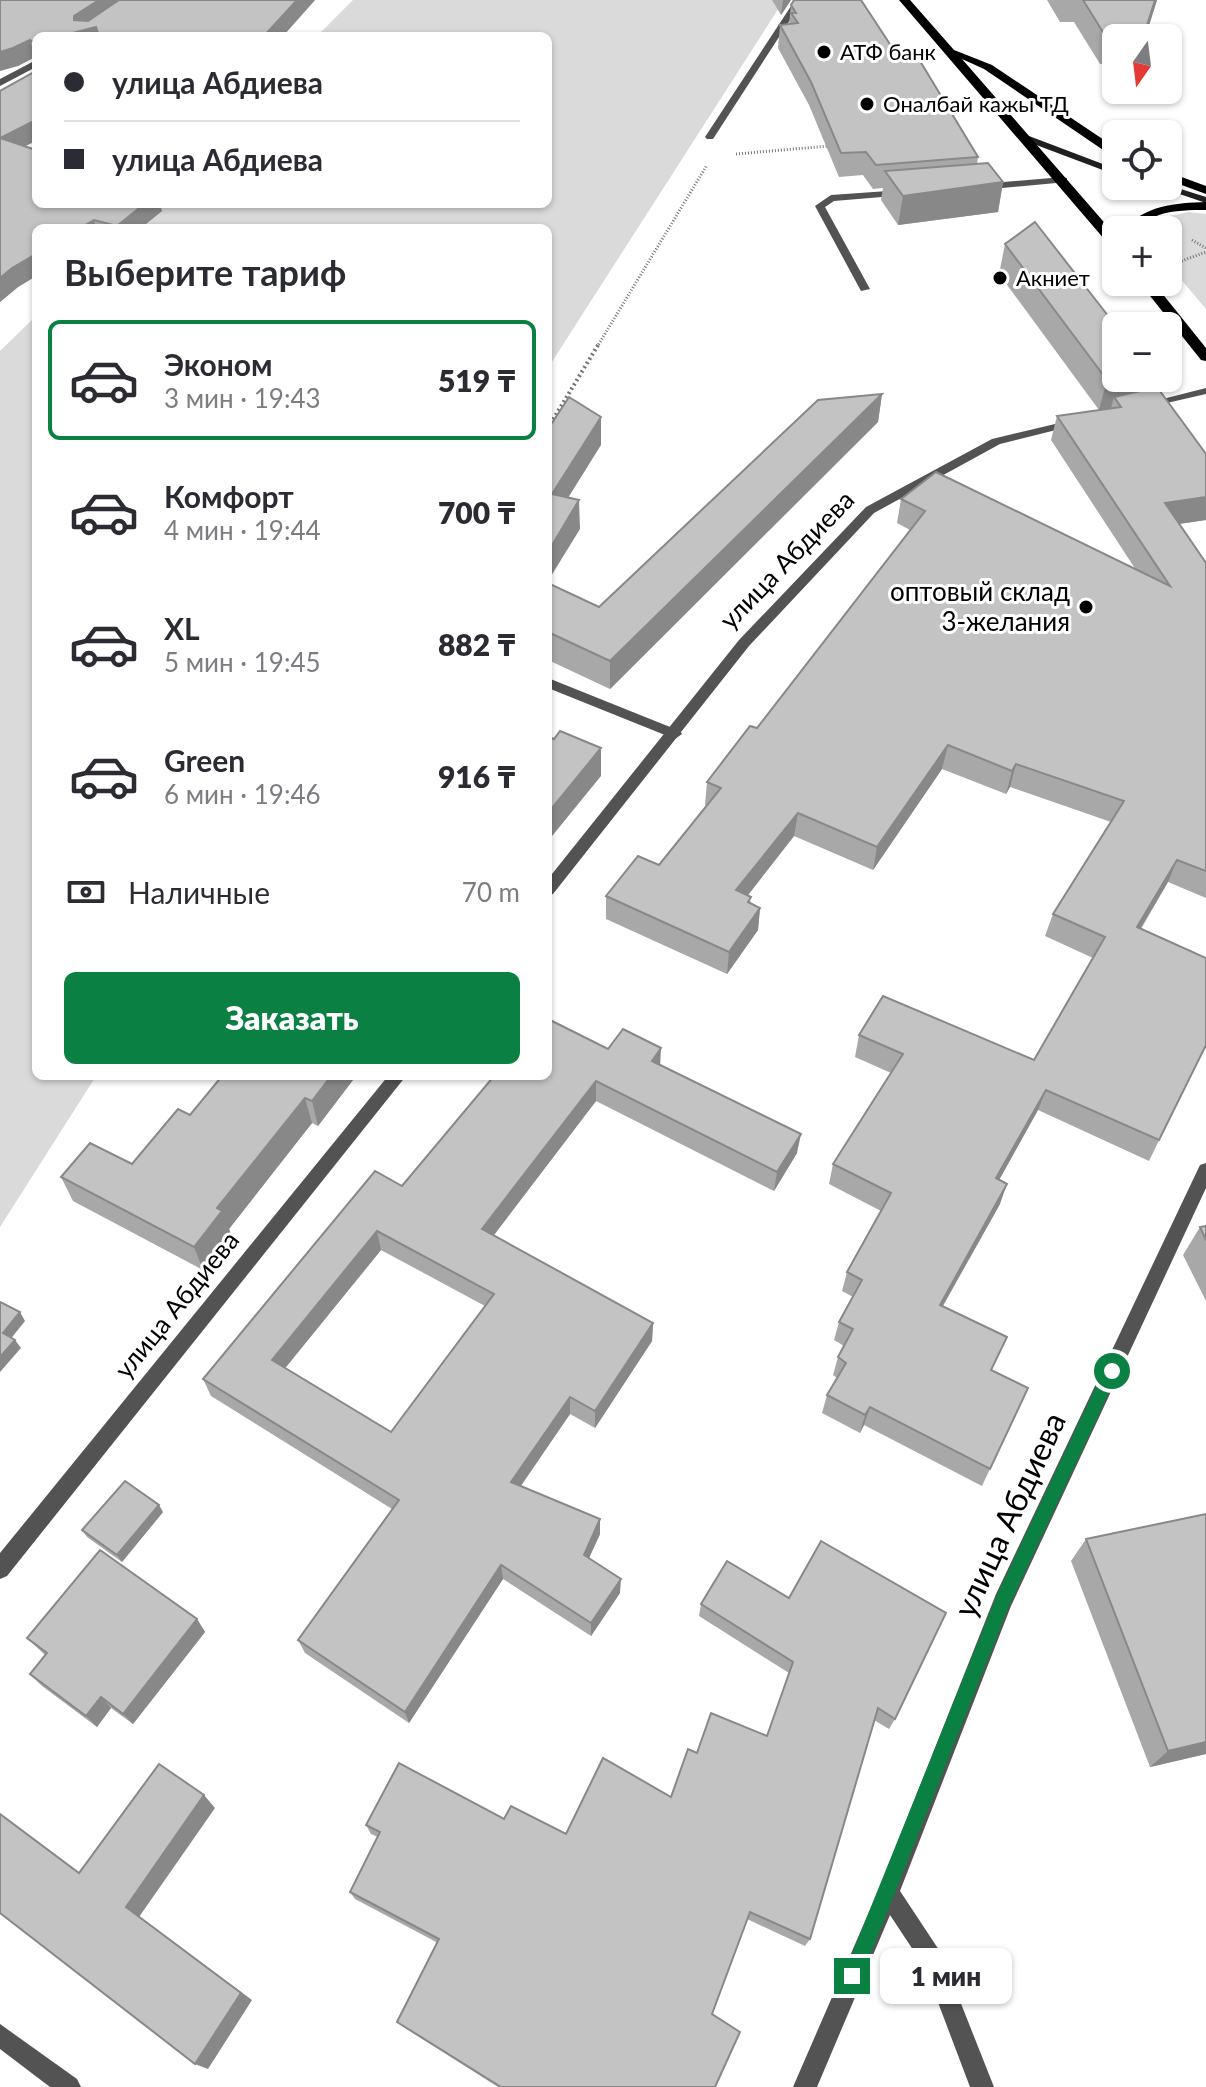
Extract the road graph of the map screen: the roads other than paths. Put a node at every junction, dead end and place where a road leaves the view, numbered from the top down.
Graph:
1 (799, 0) edge
2 (904, 0) edge
3 (948, 49) junction
4 (32, 65) edge
5 (0, 83) edge
6 (710, 137) dead end
7 (1026, 138) junction
8 (1102, 144) edge
9 (1102, 167) edge
10 (1063, 180) junction
11 (1182, 181) edge
12 (970, 187) edge
13 (1206, 190) edge
14 (908, 192) edge
15 (1182, 193) edge
16 (1206, 200) edge
17 (1206, 206) edge
18 (1148, 216) edge
19 (1102, 227) edge
20 (865, 289) dead end
21 (1157, 296) edge
22 (1206, 357) edge
23 (1206, 391) edge
24 (1131, 409) edge
25 (1086, 420) edge
26 (552, 685) edge
27 (675, 734) junction
28 (552, 885) edge
29 (395, 1080) edge
30 (1206, 1170) edge
31 (0, 1569) edge
32 (888, 1893) junction
33 (0, 2035) edge
34 (69, 2087) edge
35 (805, 2087) edge
36 (982, 2087) edge

1 - 6 street
2 - 3 main road
3 - 7 main road
3 - 8 main road
4 - 5 street
7 - 9 street
7 - 10 main road
10 - 12 street
10 - 19 main road
11 - 13 main road
14 - 20 street
15 - 16 street
17 - 18 main road
21 - 22 main road
23 - 24 street
25 - 27 street, улица Абдиева
26 - 27 street
27 - 28 street, улица Абдиева
29 - 31 street, улица Абдиева
30 - 32 street, улица Абдиева
32 - 35 street, улица Абдиева
32 - 36 street
33 - 34 street

